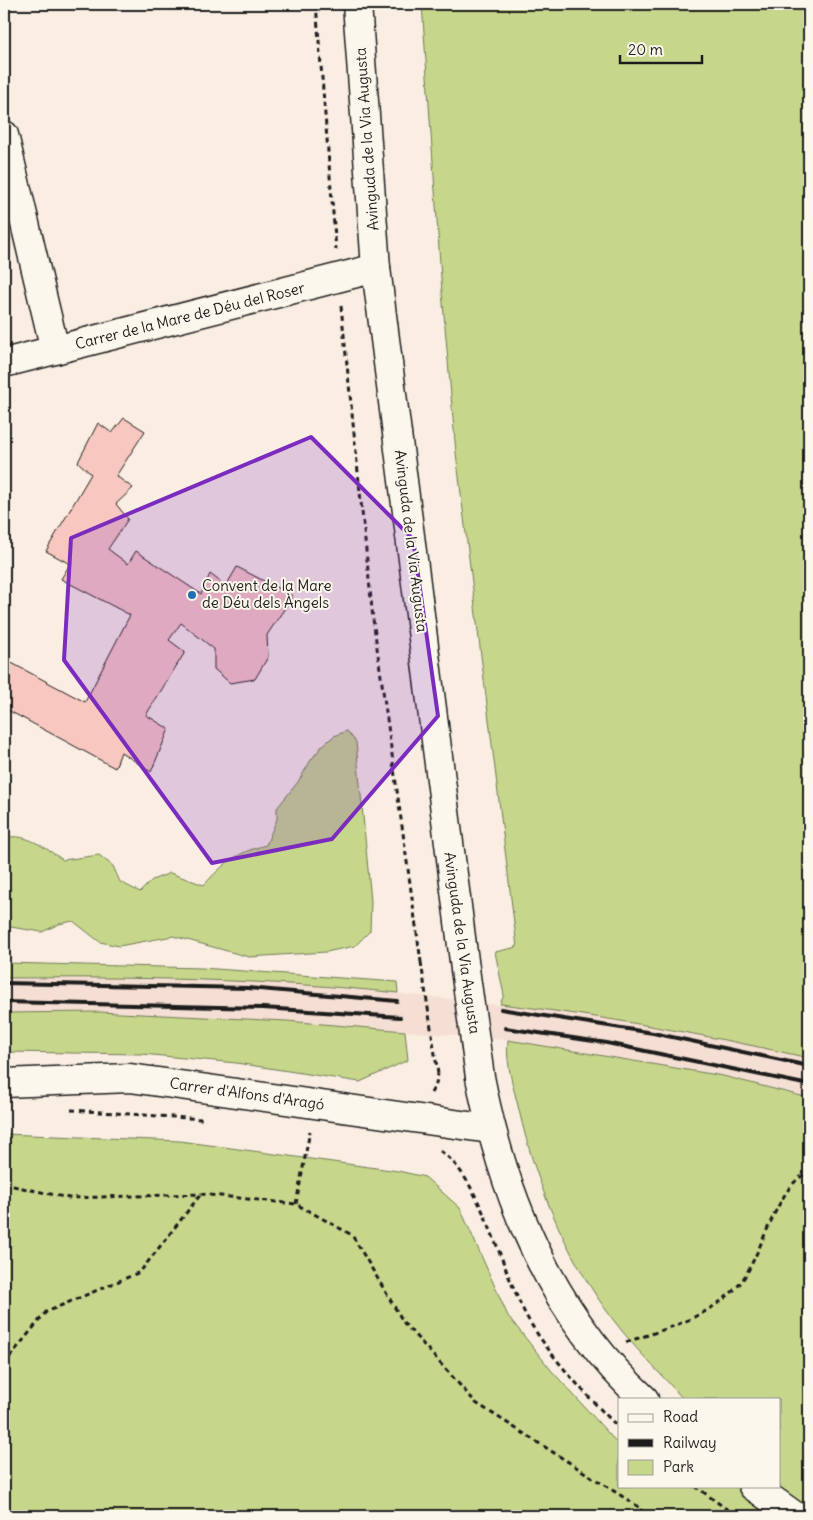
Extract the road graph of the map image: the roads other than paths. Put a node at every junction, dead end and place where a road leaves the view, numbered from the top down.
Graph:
1 (357, 4) edge
2 (4, 135) edge
3 (376, 268) junction
4 (54, 350) junction
5 (4, 364) edge
6 (4, 1083) edge
7 (490, 1129) junction
8 (643, 1398) edge
9 (756, 1488) edge
10 (796, 1516) edge

1 - 3 street, Avinguda de la Via Augusta
2 - 4 street
3 - 4 street, Carrer de la Mare de Déu del Roser
3 - 7 street, Avinguda de la Via Augusta, bridge
4 - 5 street, Carrer de la Mare de Déu del Roser
6 - 7 street, Carrer d'Alfons d'Aragó
7 - 8 street
9 - 10 street

